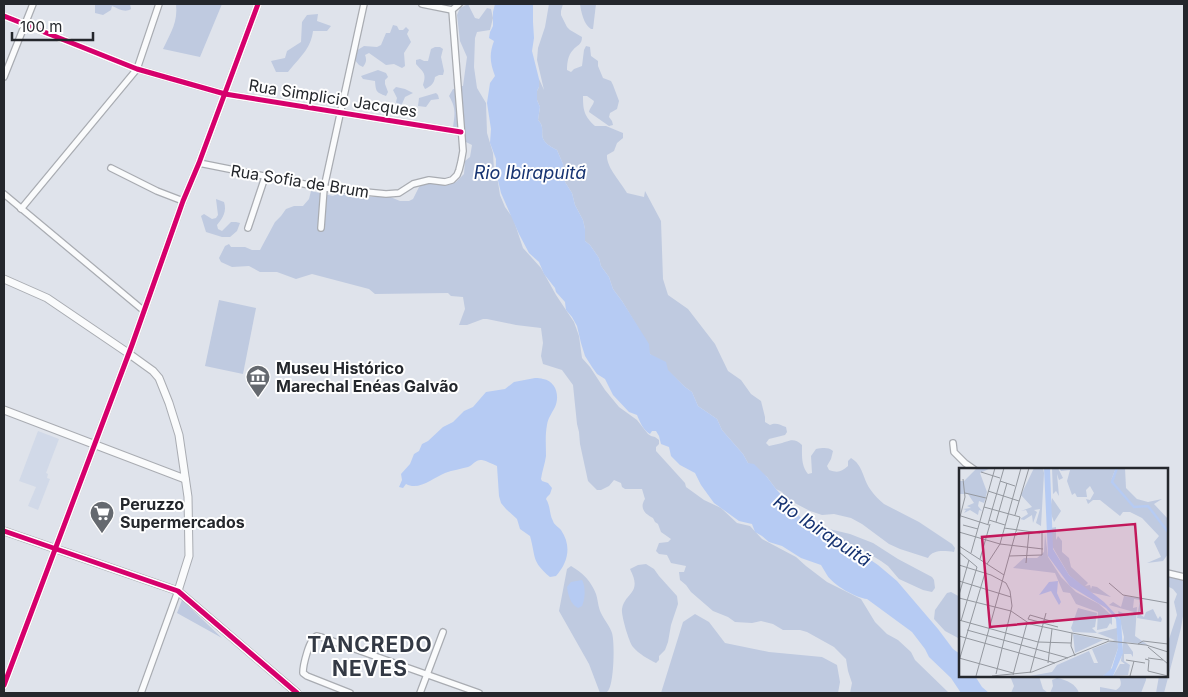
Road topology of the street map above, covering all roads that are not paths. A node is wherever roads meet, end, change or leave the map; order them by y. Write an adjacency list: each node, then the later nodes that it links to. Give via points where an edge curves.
1 (33, 4): 9 (street)
2 (159, 4): 10 (street)
3 (258, 4): 12 (street)
4 (364, 4): 13 (street)
5 (422, 4): 7 (street)
6 (459, 4): 7 (street)
7 (452, 10): 14 (street)
8 (4, 16): 9 (street, Rua Simplicio Jacques)
9 (25, 25): 10 (street, Rua Simplicio Jacques); 11 (street)
10 (137, 69): 12 (street, Rua Simplicio Jacques); 21 (street)
11 (4, 77)
12 (225, 94): 13 (street, Rua Simplicio Jacques); 15 (street)
13 (341, 113): 14 (street, Rua Simplicio Jacques); 18 (street)
14 (461, 132): 18 (street, Rua Sofia de Brum, via 462,162 452,180 429,180 399,193 386,194)
15 (199, 163): 17 (street, Rua Sofia de Brum); 20 (street)
16 (111, 168): 20 (street)
17 (265, 177): 18 (street, Rua Sofia de Brum); 22 (street)
18 (324, 188): 23 (street)
19 (4, 194): 21 (street)
20 (183, 201): 25 (street)
21 (21, 209): 25 (street)
22 (248, 228)
23 (322, 228)
24 (4, 279): 26 (street, via 47,298)
25 (144, 311): 26 (street)
26 (128, 354): 29 (street); 31 (street, via 159,378 179,435)
27 (4, 410): 29 (street)
28 (953, 443): 30 (street, via 954,452)
29 (94, 445): 31 (street); 33 (street)
30 (972, 468)
31 (185, 480): 36 (street, via 189,556)
32 (4, 531): 33 (street)
33 (55, 548): 36 (street); 39 (street)
34 (1168, 572): 35 (street)
35 (1184, 577)
36 (178, 591): 40 (street); 41 (street)
37 (442, 632): 38 (street)
38 (427, 675): 42 (street, via 317,636 310,644 303,673); 43 (street); 44 (street)
39 (4, 685)
40 (141, 693)
41 (295, 693)
42 (350, 693)
43 (420, 693)
44 (479, 693)

